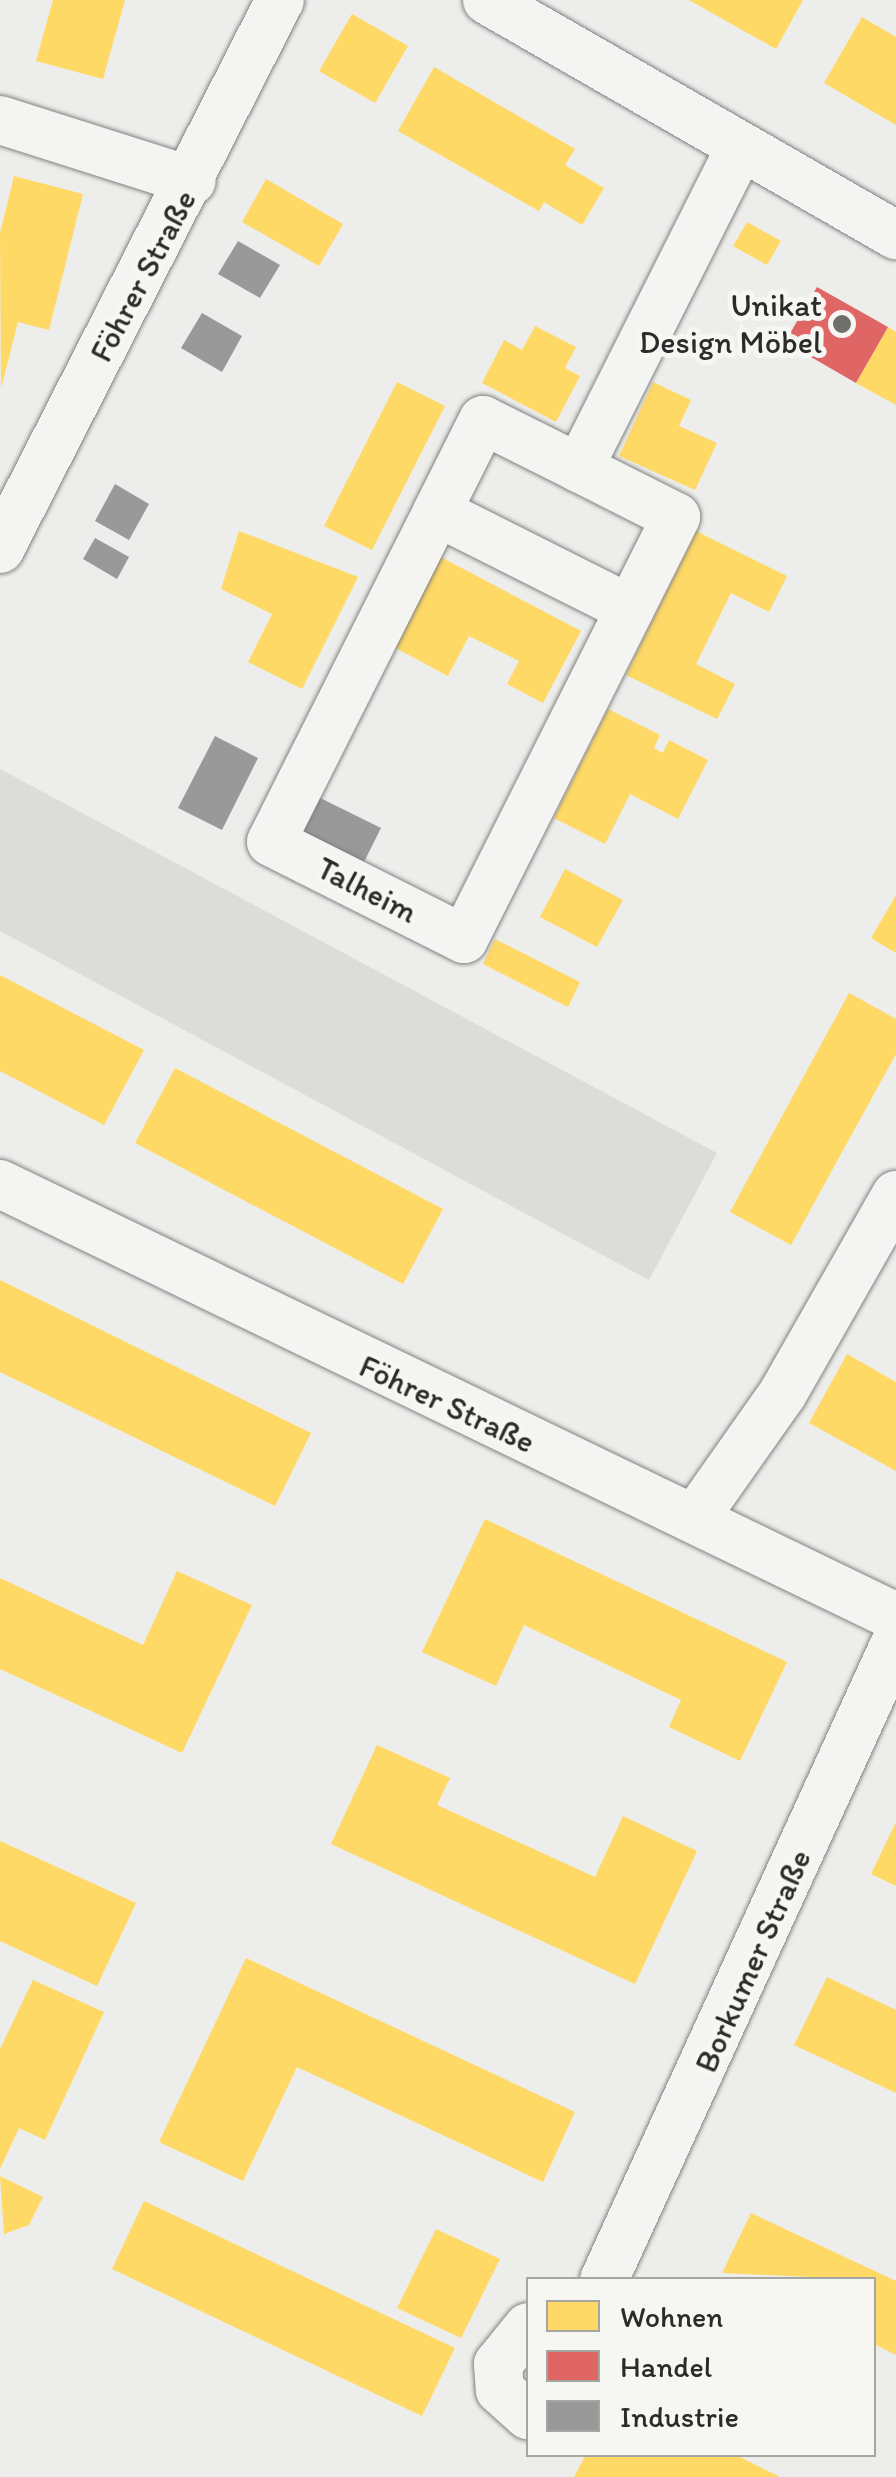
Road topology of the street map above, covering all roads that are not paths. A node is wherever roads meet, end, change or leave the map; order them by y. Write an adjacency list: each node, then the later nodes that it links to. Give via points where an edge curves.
1 (280, 0): 5 (street, Föhrer Straße)
2 (487, 0): 4 (street)
3 (0, 120): 5 (street)
4 (740, 146): 6 (street); 7 (street)
5 (192, 180): 9 (street, Föhrer Straße)
6 (896, 235)
7 (578, 468): 8 (street, Talheim, via 483,420); 10 (street, Talheim, via 676,517)
8 (437, 512): 10 (street); 10 (street, Talheim, via 271,842 394,904 464,939)
9 (0, 549)
10 (630, 609)
11 (0, 1184): 13 (street, Föhrer Straße, via 486,1425)
12 (896, 1194): 13 (street, via 783,1392)
13 (697, 1516): 14 (street, Föhrer Straße)
14 (896, 1617)
15 (896, 1640): 16 (street, Borkumer Straße)
16 (605, 2277)
17 (526, 2329): 18 (street, via 498,2364 500,2390)
18 (526, 2414)

